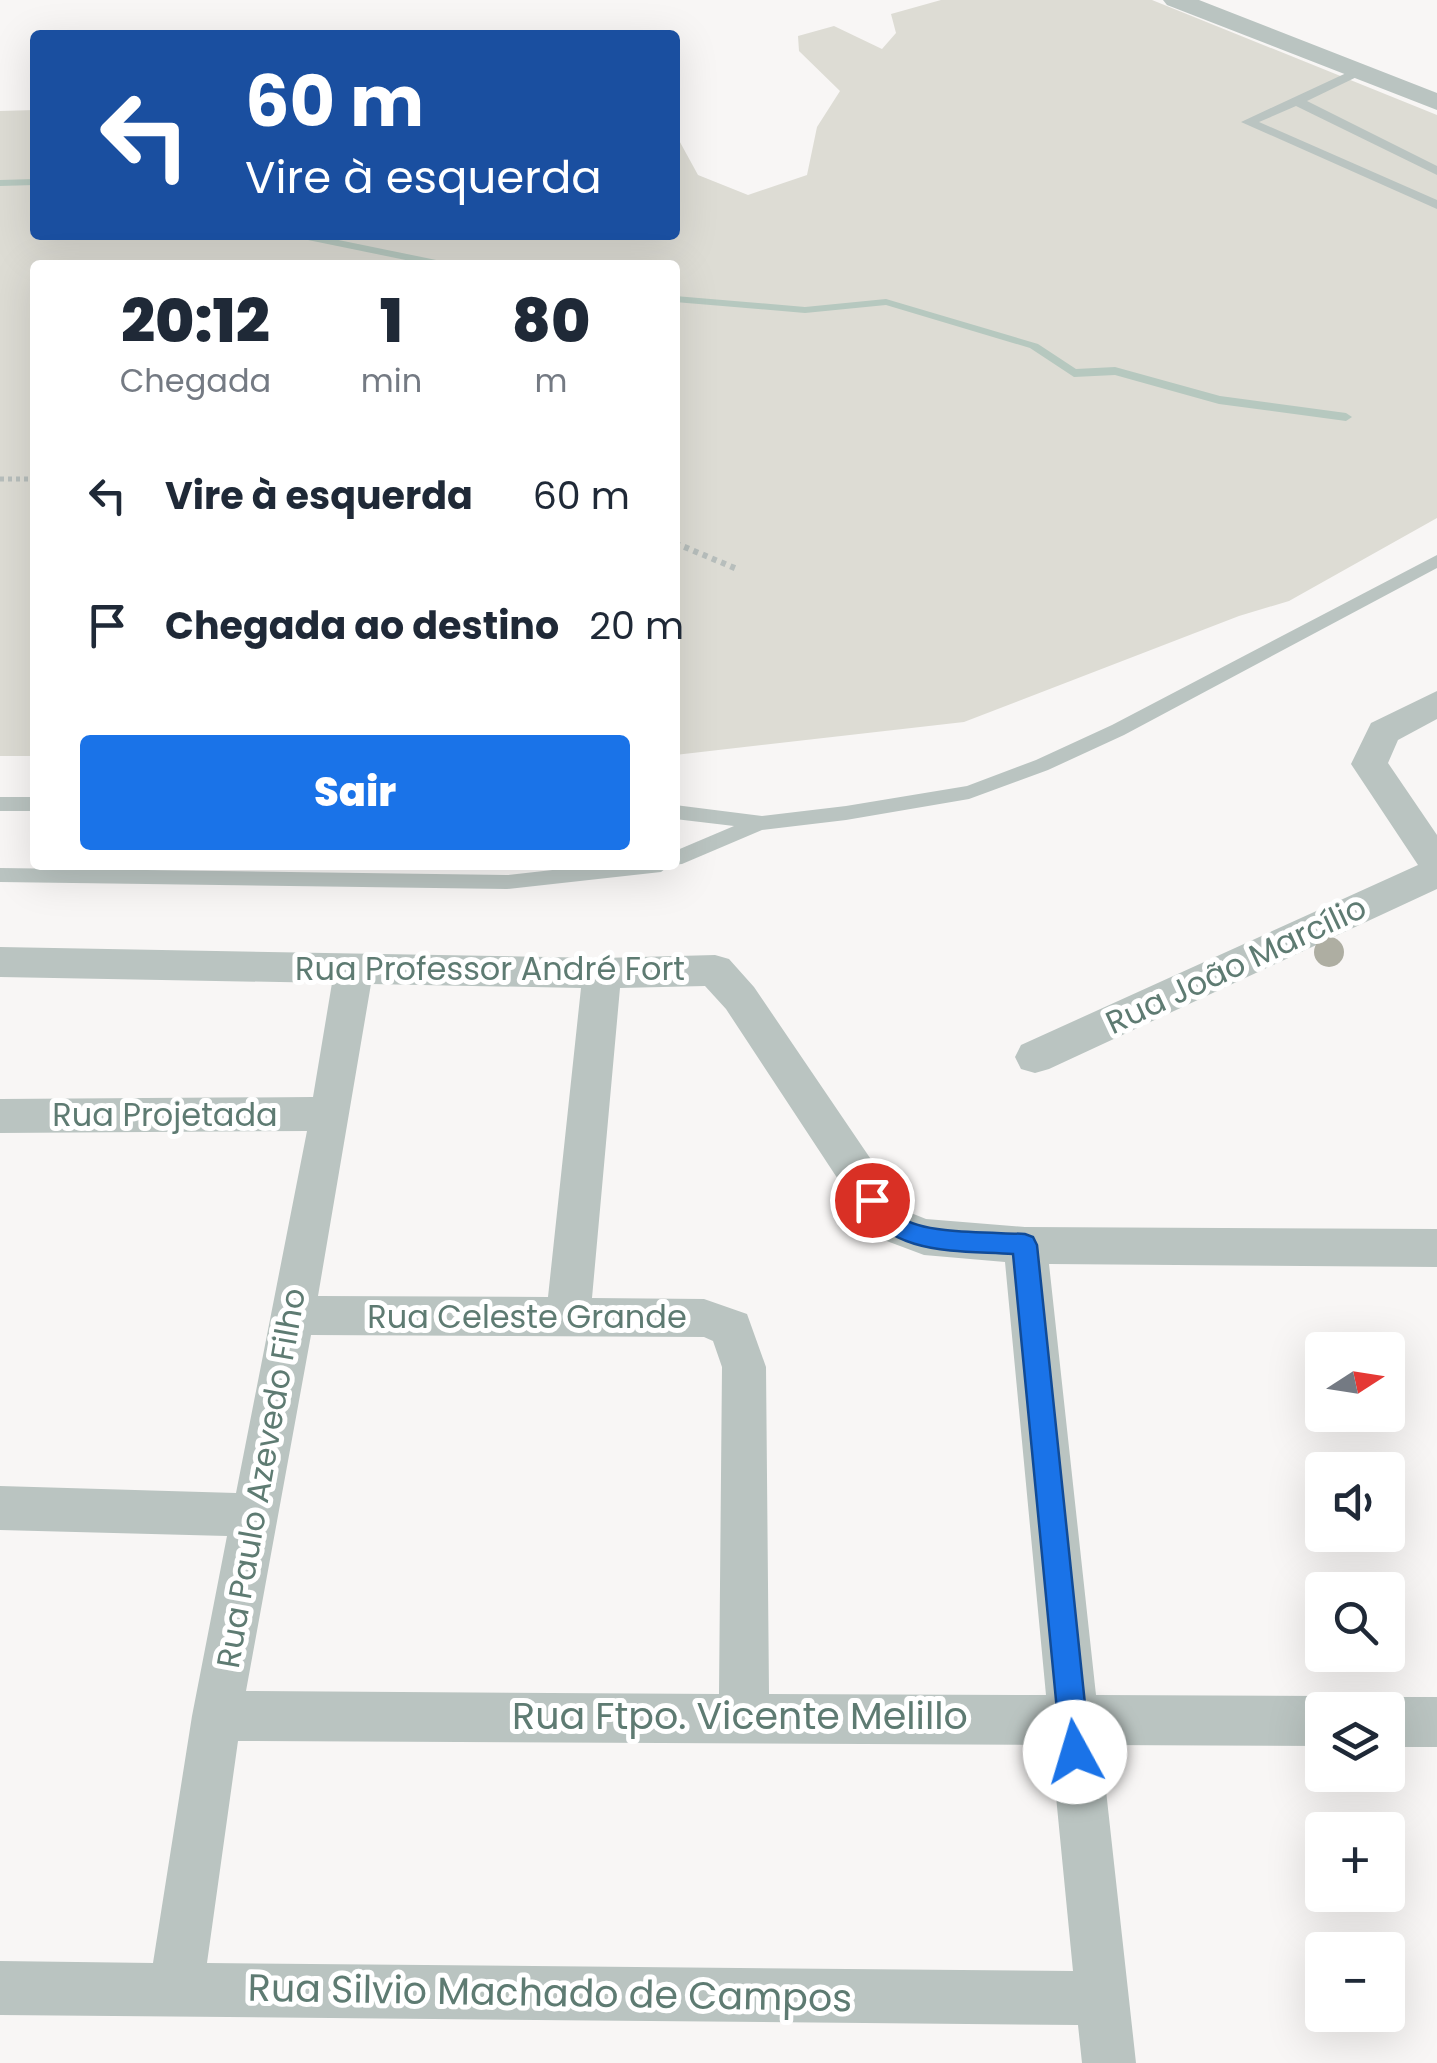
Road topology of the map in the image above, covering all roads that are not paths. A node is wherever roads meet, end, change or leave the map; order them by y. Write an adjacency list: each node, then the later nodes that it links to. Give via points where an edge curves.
1 (1176, 0): 2 (street)
2 (1360, 72): 3 (lane); 4 (street)
3 (1297, 101): 5 (lane); 6 (lane, via 1248,122)
4 (1437, 102)
5 (1437, 170)
6 (1437, 205)
7 (1437, 561): 12 (lane, via 1042,765 969,792)
8 (1437, 703): 14 (street, via 1384,732 1369,764)
9 (0, 804): 10 (lane)
10 (30, 804)
11 (680, 813): 12 (lane)
12 (762, 822): 13 (lane)
13 (680, 857)
14 (1437, 864)
15 (616, 870): 17 (lane, via 507,882)
16 (1437, 873): 21 (street, Rua João Marcílio)
17 (0, 875)
18 (0, 962): 19 (street, Rua Professor André Fort)
19 (354, 968): 20 (street, Rua Professor André Fort); 22 (street, Rua Paulo Azevedo Filho)
20 (602, 972): 24 (street, Rua Professor André Fort, via 715,970 891,1224 924,1237); 27 (street)
21 (1035, 1057)
22 (331, 1114): 23 (street, Rua Projetada); 26 (street, Rua Paulo Azevedo Filho)
23 (0, 1116)
24 (1025, 1245): 25 (street); 32 (street)
25 (1437, 1248)
26 (290, 1315): 27 (street, Rua Celeste Grande); 29 (street, Rua Paulo Azevedo Filho)
27 (568, 1320): 31 (street, Rua Celeste Grande, via 704,1318 732,1328 744,1366)
28 (0, 1508): 29 (street)
29 (252, 1515): 30 (street, Rua Paulo Azevedo Filho)
30 (217, 1716): 31 (street, Rua Ftpo. Vicente Melillo); 37 (street, Rua Paulo Azevedo Filho)
31 (744, 1716): 32 (street, Rua Ftpo. Vicente Melillo)
32 (1072, 1717): 33 (street, Rua Ftpo. Vicente Melillo); 38 (street)
33 (1305, 1720)
34 (1405, 1722): 35 (street)
35 (1437, 1722)
36 (0, 1988): 37 (street, Rua Silvio Machado de Campos)
37 (176, 1989): 38 (street, Rua Silvio Machado de Campos)
38 (1100, 1998): 39 (street)
39 (1109, 2063)

